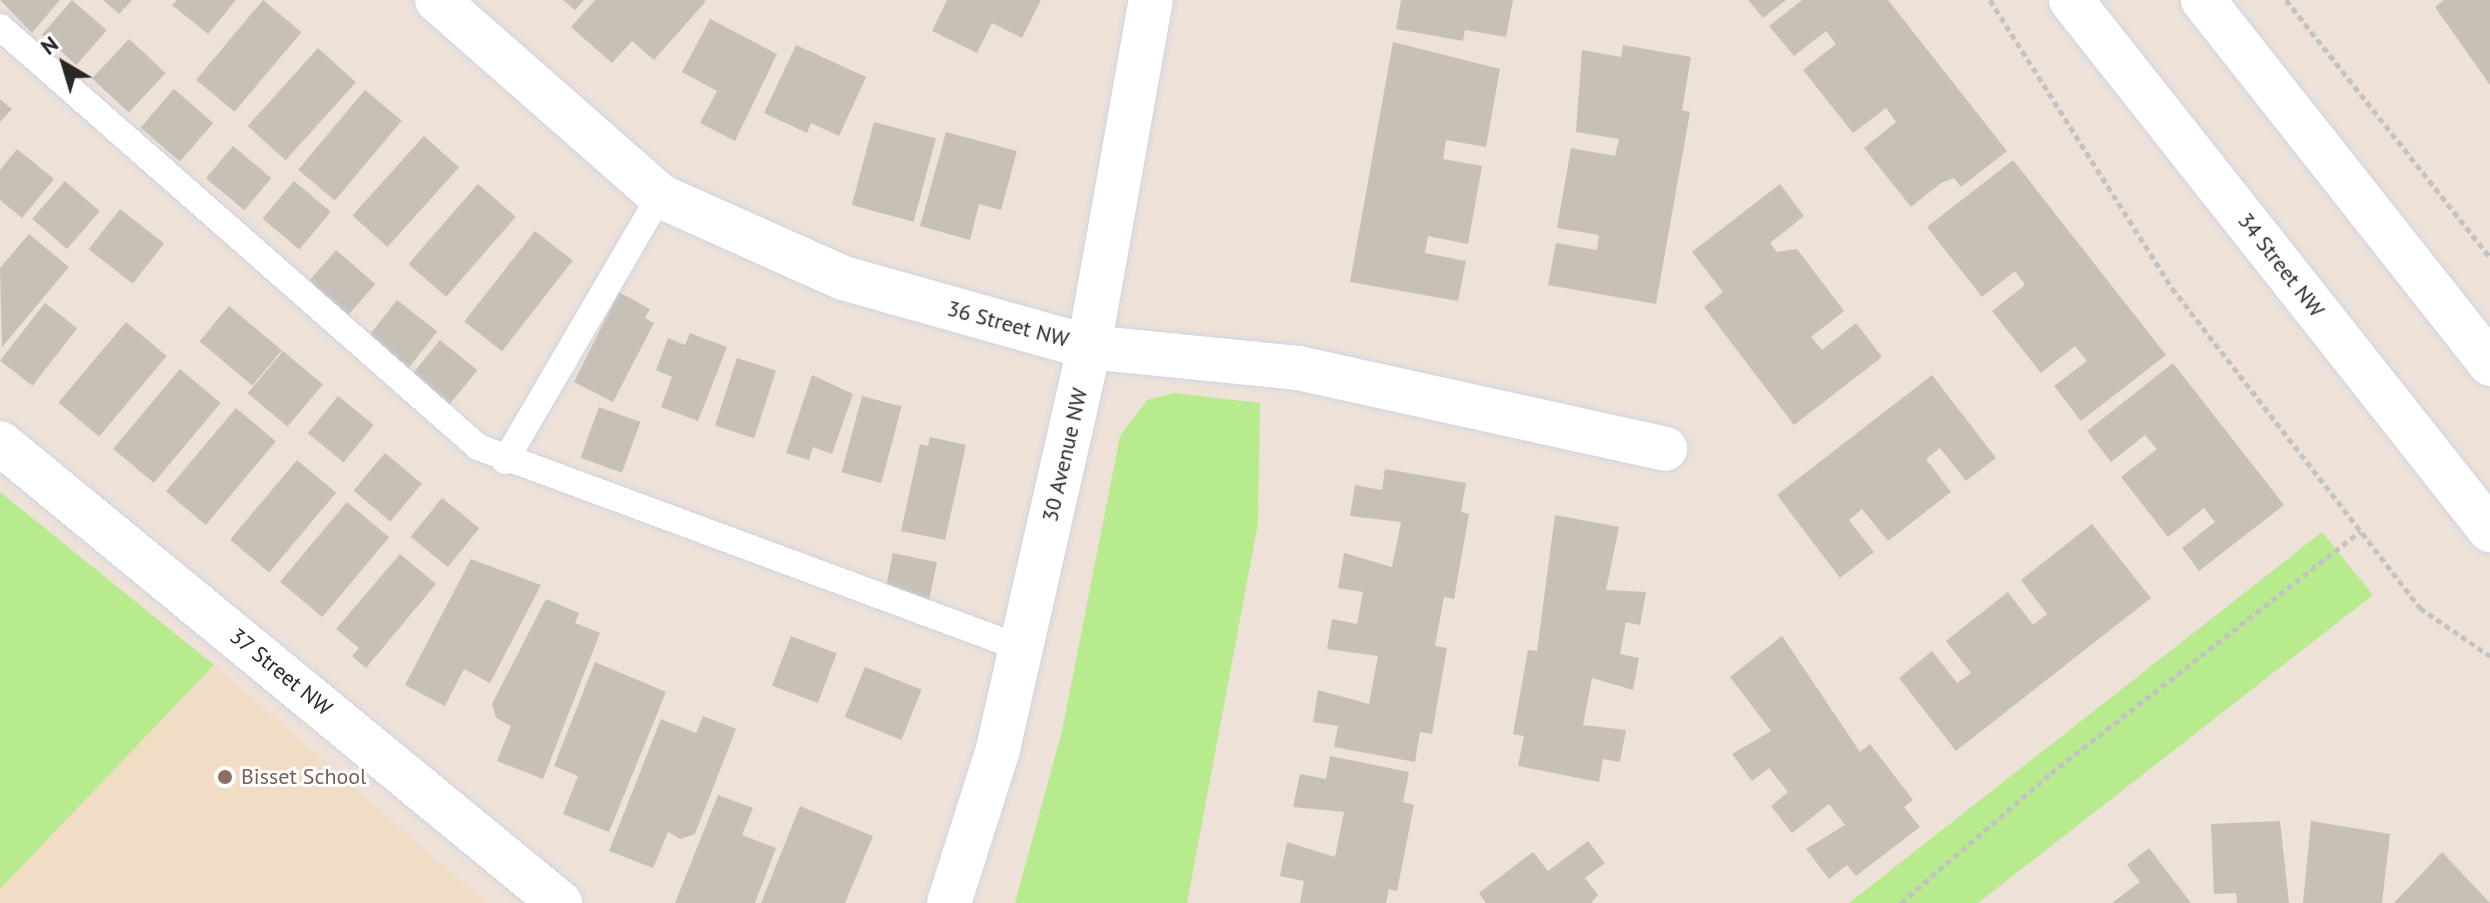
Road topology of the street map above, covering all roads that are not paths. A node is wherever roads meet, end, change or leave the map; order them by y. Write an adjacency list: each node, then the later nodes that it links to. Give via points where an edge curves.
1 (437, 0): 6 (street, 36 Street NW)
2 (1151, 0): 7 (street, 30 Avenue NW)
3 (2071, 0): 12 (street, 34 Street NW)
4 (2203, 0): 8 (street)
5 (0, 27): 11 (lane, via 478,447)
6 (660, 196): 7 (street, 36 Street NW, via 843,278); 11 (lane)
7 (1089, 347): 10 (street, 36 Street NW, via 1298,368); 13 (street, 30 Avenue NW)
8 (2490, 364)
9 (0, 443): 14 (street, 37 Street NW)
10 (1665, 449)
11 (505, 461): 13 (lane)
12 (2490, 530)
13 (1021, 648): 15 (street, 30 Avenue NW)
14 (560, 903)
15 (949, 903)

